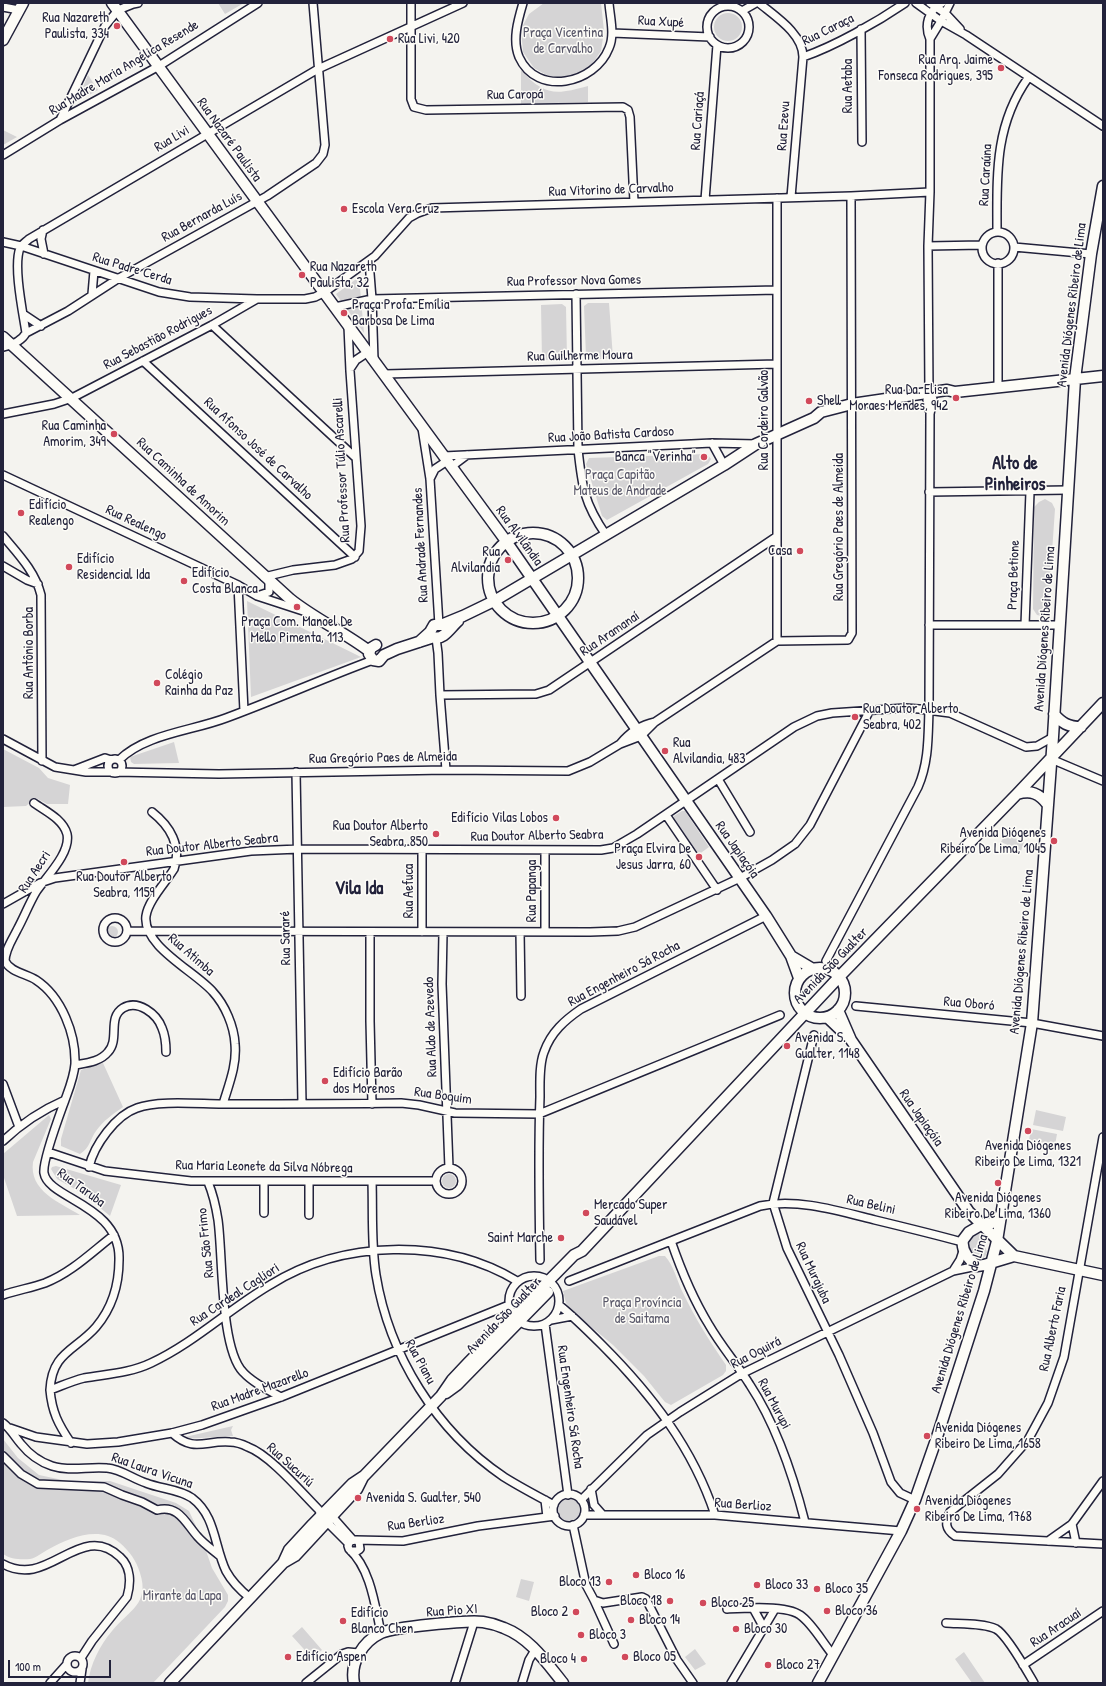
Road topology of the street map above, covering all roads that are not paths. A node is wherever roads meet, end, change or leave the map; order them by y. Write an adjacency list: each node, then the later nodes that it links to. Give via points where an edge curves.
1 (134, 3): 14 (street)
2 (258, 3): 30 (street, Rua Madre Maria Angélica Resende)
3 (313, 3): 31 (street, Rua Bernarda Luís)
4 (411, 3): 21 (street, Rua Caropá)
5 (463, 3): 21 (street, Rua Livi)
6 (523, 3): 23 (street, via 517,23 516,39 520,57 530,71 552,82 579,78 595,69 610,48)
7 (609, 3): 23 (street)
8 (756, 3): 17 (street)
9 (759, 3): 29 (street, Rua Caraça, via 800,42)
10 (905, 3): 22 (street, Rua Caraça)
11 (916, 3): 18 (street)
12 (950, 3): 19 (street)
13 (936, 4): 18 (street); 19 (street)
14 (115, 7): 30 (street, Rua Nazaré Paulista); 33 (street)
15 (5, 8): 16 (street)
16 (19, 10): 27 (street)
17 (742, 11): 25 (street, via 730,6 718,9 709,18 707,25); 28 (street, via 749,25 745,40 732,48)
18 (931, 13): 20 (street); 26 (street, via 926,26)
19 (945, 13): 20 (street); 24 (street)
20 (941, 22): 24 (street); 26 (street)
21 (411, 26): 31 (street, Rua Livi); 45 (street, Rua Caropá, via 411,99 414,107 426,110 623,107 628,110)
22 (861, 29): 29 (street, Rua Caraça); 36 (street, Rua Aetaba)
23 (612, 33): 25 (street, Rua Xupé)
24 (966, 35): 32 (street)
25 (710, 37): 28 (street)
26 (930, 39): 39 (street)
27 (3, 40)
28 (717, 45): 43 (street, Rua Cariaçá)
29 (803, 58): 41 (street, Rua Ezevu)
30 (159, 66): 33 (street, Rua Madre Maria Angélica Resende); 35 (street, Rua Nazaré Paulista)
31 (318, 69): 35 (street, Rua Livi); 44 (street, Rua Bernarda Luís, via 325,145 323,154 316,163)
32 (1028, 78): 34 (street); 47 (street, Rua Caraúna, via 1014,100 1000,142)
33 (60, 120): 37 (street, Rua Madre Maria Angélica Resende)
34 (1103, 126)
35 (207, 133): 44 (street, Rua Nazaré Paulista); 46 (street, Rua Livi)
36 (862, 142)
37 (3, 155)
38 (1103, 186): 54 (street, Avenida Diógenes Ribeiro de Lima)
39 (930, 192): 40 (street, Rua Vitorino de Carvalho); 51 (street)
40 (851, 196): 41 (street, Rua Vitorino de Carvalho); 86 (street, Rua Gregório Paes de Almeida)
41 (792, 197): 42 (street, Rua Vitorino de Carvalho)
42 (776, 198): 43 (street, Rua Vitorino de Carvalho); 59 (street, Rua Cordeiro Galvão)
43 (705, 200): 45 (street, Rua Vitorino de Carvalho)
44 (257, 202): 58 (street, Rua Bernarda Luís); 60 (street, Rua Nazaré Paulista)
45 (634, 202): 55 (street, Rua Vitorino de Carvalho, via 432,208 409,218)
46 (43, 230): 50 (street, Rua Livi); 53 (street, via 41,240)
47 (997, 232): 49 (street, via 989,234); 52 (street, via 1007,234)
48 (3, 242): 50 (street, Rua Padre Cerda)
49 (982, 245): 51 (street); 56 (street, via 986,258)
50 (21, 246): 53 (street, Rua Padre Cerda); 66 (street, via 18,260)
51 (928, 246): 84 (street)
52 (1014, 247): 54 (street); 56 (street, via 1010,259)
53 (44, 254): 57 (street, Rua Padre Cerda)
54 (1091, 254): 82 (street, Avenida Diógenes Ribeiro de Lima)
55 (369, 261): 60 (street, Rua Vitorino de Carvalho); 64 (street)
56 (998, 264): 83 (street)
57 (94, 270): 58 (street, Rua Padre Cerda); 61 (street)
58 (119, 278): 61 (street, Rua Bernarda Luís); 63 (street, Rua Padre Cerda, via 151,290 174,295)
59 (776, 290): 62 (street, Rua Professor Nova Gomes); 77 (street, Rua Cordeiro Galvão)
60 (325, 292): 63 (street, via 310,299); 65 (street, Rua Alvilândia)
61 (92, 294): 68 (street, Rua Bernarda Luís)
62 (576, 294): 64 (street, Rua Professor Nova Gomes); 78 (street)
63 (257, 299): 67 (street, Rua Sebastião Rodrigues)
64 (372, 299): 65 (street, Rua Professor Nova Gomes); 75 (street)
65 (335, 307): 69 (street, Rua Alvilândia)
66 (23, 314): 68 (street); 70 (street)
67 (212, 325): 76 (street, Rua Sebastião Rodrigues); 94 (street)
68 (41, 326): 70 (street, Rua Bernarda Luís)
69 (348, 326): 73 (street, Rua Alvilândia); 79 (street, Rua Professor Túlio Ascarelli)
70 (25, 335): 72 (street, Rua Bernarda Luís); 74 (street)
71 (3, 336): 72 (street, Rua Caminha de Amorim)
72 (8, 346): 74 (street, Rua Caminha de Amorim)
73 (368, 352): 75 (street, Rua Alvilândia); 79 (street, via 356,360)
74 (23, 354): 85 (street, Rua Caminha de Amorim)
75 (374, 360): 80 (street, Rua Alvilândia)
76 (143, 361): 85 (street, Rua Sebastião Rodrigues); 107 (street, Rua Afonso José de Carvalho)
77 (777, 364): 78 (street, Rua Guilherme Moura); 89 (street, Rua Cordeiro Galvão)
78 (577, 369): 80 (street, Rua Guilherme Moura); 92 (street)
79 (350, 371): 94 (street, Rua Professor Túlio Ascarelli)
80 (385, 374): 88 (street, Rua Alvilândia)
81 (1103, 376): 82 (street, Rua Caminha de Amorim)
82 (1075, 380): 83 (street, Rua Caminha de Amorim); 99 (street, Avenida Diógenes Ribeiro de Lima)
83 (998, 387): 84 (street, Rua Caminha de Amorim, via 955,392 947,390)
84 (929, 397): 86 (street, Rua Caminha de Amorim); 100 (street)
85 (72, 398): 87 (street, Rua Sebastião Rodrigues); 111 (street, Rua Caminha de Amorim)
86 (852, 408): 89 (street, Rua Caminha de Amorim, via 823,419 814,418); 122 (street, Rua Gregório Paes de Almeida, via 852,633 848,640 843,641)
87 (3, 414)
88 (421, 424): 95 (street, Rua Alvilândia); 98 (street, Rua Andrade Fernandes)
89 (777, 433): 91 (street, Rua Caminha de Amorim); 104 (street, Rua Cordeiro Galvão)
90 (712, 443): 91 (street, Rua João Batista Cardoso); 92 (street, Rua João Batista Cardoso); 96 (street)
91 (756, 444): 96 (street, Rua Caminha de Amorim)
92 (578, 449): 93 (street, Rua João Batista Cardoso); 102 (street, via 585,496 594,517)
93 (467, 454): 95 (street); 95 (street, Rua João Batista Cardoso)
94 (356, 458): 107 (street, Rua Professor Túlio Ascarelli, via 361,540)
95 (448, 461): 98 (street, Rua Andrade Fernandes, via 436,469); 105 (street, Rua Alvilândia)
96 (724, 465): 102 (street, Rua Caminha de Amorim)
97 (3, 475): 113 (street, Rua Realengo)
98 (430, 479): 121 (street, Rua Andrade Fernandes)
99 (1068, 490): 101 (street); 120 (street, Avenida Diógenes Ribeiro de Lima)
100 (929, 492): 101 (street); 118 (street)
101 (1030, 492): 119 (street, Praça Betione)
102 (606, 535): 106 (street, Rua Caminha de Amorim)
103 (3, 536): 112 (street, Rua Antônio Borba, via 31,569)
104 (776, 538): 122 (street, Rua Cordeiro Galvão); 124 (street, Rua Aramanaí)
105 (506, 541): 106 (street, via 521,534 538,532 554,538); 110 (street, Rua Alvilândia); 115 (street, via 498,548 488,568 488,585)
106 (572, 555): 110 (street, Rua Caminha de Amorim); 117 (street, via 578,581 575,594)
107 (355, 557): 109 (street, Rua Professor Túlio Ascarelli, via 335,565)
108 (3, 566): 112 (street)
109 (277, 573): 111 (street, Rua Professor Túlio Ascarelli); 111 (street)
110 (532, 578): 115 (street, Rua Caminha de Amorim); 117 (street, Rua Alvilândia)
111 (270, 582): 114 (street, via 269,592); 116 (street, Rua Caminha de Amorim)
112 (38, 584): 136 (street, Rua Antônio Borba, via 42,603)
113 (238, 585): 114 (street, Rua Realengo); 129 (street)
114 (257, 596): 116 (street, Rua Realengo)
115 (494, 601): 117 (street, via 506,615 523,622 541,623); 121 (street, Rua Caminha de Amorim)
116 (307, 613): 123 (street, Rua Caminha de Amorim)
117 (558, 616): 124 (street, Rua Alvilândia)
118 (929, 625): 119 (street); 128 (street)
119 (1025, 625): 120 (street, Praça Betione)
120 (1060, 625): 130 (street, Avenida Diógenes Ribeiro de Lima)
121 (438, 632): 123 (street, Rua Caminha de Amorim, via 419,642); 125 (street, Rua Andrade Fernandes)
122 (777, 641): 132 (street, Rua Gregório Paes de Almeida)
123 (376, 652): 129 (street, via 354,667)
124 (590, 662): 125 (street, Rua Aramanaí, via 543,693); 132 (street, Rua Alvilândia)
125 (440, 695): 139 (street, Rua Andrade Fernandes)
126 (1103, 703): 131 (street, Avenida São Gualter)
127 (870, 710): 128 (street, Rua Doutor Alberto Seabra); 143 (street, Rua Doutor Alberto Seabra, via 832,713 808,719); 156 (street, via 803,835 786,851)
128 (928, 710): 133 (street, Rua Doutor Alberto Seabra, via 950,713 1026,747 1037,746); 170 (street, via 924,774)
129 (244, 711): 137 (street, via 151,741 129,750)
130 (1054, 714): 131 (street, via 1067,726); 133 (street, Avenida Diógenes Ribeiro de Lima)
131 (1081, 727): 135 (street, Avenida São Gualter)
132 (639, 732): 139 (street, Rua Gregório Paes de Almeida, via 590,762 568,770); 146 (street, Rua Alvilândia)
133 (1053, 736): 135 (street, Avenida Diógenes Ribeiro de Lima)
134 (3, 739): 136 (street, Rua Gregório Paes de Almeida)
135 (1051, 759): 144 (street); 145 (street, Avenida São Gualter); 148 (street, Avenida Diógenes Ribeiro de Lima)
136 (42, 761): 138 (street, Rua Gregório Paes de Almeida, via 63,769)
137 (117, 762): 138 (street, Rua Gregório Paes de Almeida, via 105,758); 140 (street, via 119,771); 140 (street, via 108,767); 141 (street, Rua Gregório Paes de Almeida)
138 (74, 770): 140 (street, Rua Gregório Paes de Almeida)
139 (446, 770): 142 (street, Rua Gregório Paes de Almeida)
140 (115, 772): 141 (street, Rua Gregório Paes de Almeida)
141 (141, 772): 142 (street, Rua Gregório Paes de Almeida)
142 (296, 772): 152 (street, Rua Sararé)
143 (718, 778): 146 (street, Rua Doutor Alberto Seabra); 151 (street)
144 (1103, 780)
145 (1017, 794): 148 (street, via 1031,792 1043,798); 173 (street, Avenida São Gualter)
146 (686, 800): 150 (street, Rua Doutor Alberto Seabra); 156 (street, Rua Japiaçóia)
147 (34, 803): 157 (street, Rua Aecri, via 58,820 67,834 64,851)
148 (1048, 805): 180 (street, Avenida Diógenes Ribeiro de Lima)
149 (152, 812): 155 (street, Rua Atimba, via 172,834 176,844)
150 (666, 815): 154 (street, Rua Doutor Alberto Seabra, via 613,848); 158 (street)
151 (750, 832)
152 (298, 849): 153 (street, Rua Doutor Alberto Seabra); 155 (street, Rua Doutor Alberto Seabra, via 251,851); 162 (street, Rua Sararé)
153 (422, 850): 154 (street, Rua Doutor Alberto Seabra); 165 (street, Rua Aefuca)
154 (545, 850): 168 (street, Rua Papanga)
155 (176, 862): 157 (street, Rua Doutor Alberto Seabra, via 91,872); 163 (street, Rua Atimba, via 148,909 146,922)
156 (740, 878): 158 (street); 160 (street, Rua Japiaçóia)
157 (44, 881): 159 (street, Rua Doutor Alberto Seabra); 185 (street, Rua Aecri, via 7,950 6,961 10,967 43,985 54,997 66,1021)
158 (717, 890): 168 (street, via 635,927 611,931)
159 (3, 904)
160 (766, 916): 169 (street, Rua Japiaçóia); 192 (street, Rua Engenheiro Sá Rocha, via 605,996 563,1022 550,1038 543,1053)
161 (127, 930): 163 (street)
162 (299, 930): 163 (street); 164 (street); 188 (street, Rua Sararé)
163 (149, 931): 189 (street, Rua Atimba, via 164,951 206,984 226,1012 234,1034 235,1056)
164 (370, 932): 165 (street); 190 (street)
165 (422, 932): 166 (street)
166 (442, 932): 167 (street); 191 (street, Rua Aldo de Azevedo)
167 (520, 932): 168 (street); 174 (street)
168 (545, 932)
169 (791, 956): 171 (street, Rua Japiaçóia); 172 (street, Rua Japiaçóia)
170 (826, 961)
171 (813, 969): 172 (street); 173 (street, Rua Japiaçóia, via 827,969)
172 (799, 978): 178 (street, via 795,997)
173 (839, 978): 176 (street, via 845,992); 178 (street, Avenida São Gualter)
174 (521, 996)
175 (856, 1006): 180 (street, Rua Oboró)
176 (838, 1010): 179 (street); 183 (street, Rua Japiaçóia)
177 (780, 1014): 192 (street, Rua Boquim)
178 (805, 1014): 179 (street, via 814,1018); 225 (street, Avenida São Gualter, via 582,1251 574,1255)
179 (827, 1017): 183 (street, Rua Japiaçóia)
180 (1032, 1023): 182 (street, Rua Oboró); 208 (street, Avenida Diógenes Ribeiro de Lima)
181 (814, 1035): 204 (street)
182 (1103, 1036)
183 (850, 1040): 205 (street, Rua Japiaçóia)
184 (166, 1052): 185 (street, via 164,1031 158,1021 146,1009 128,1005 120,1010 115,1018 114,1042 109,1052 99,1059)
185 (75, 1065): 187 (street, Rua Aecri)
186 (3, 1084): 193 (street)
187 (65, 1100): 193 (street); 196 (street, Rua Taruba)
188 (302, 1103): 189 (street, Rua Boquim); 190 (street, Rua Boquim)
189 (223, 1104): 197 (street, Rua Boquim, via 174,1103 137,1108 111,1128 91,1158)
190 (372, 1104): 191 (street, Rua Boquim, via 419,1105)
191 (447, 1112): 192 (street, Rua Boquim); 198 (street, Rua Aldo de Azevedo)
192 (539, 1114): 217 (street, Rua Engenheiro Sá Rocha)
193 (19, 1127): 195 (street)
194 (1103, 1137): 220 (street, Rua Alberto Faria)
195 (3, 1141)
196 (48, 1152): 197 (street, Rua Maria Leonete da Silva Nóbrega); 211 (street, Rua Taruba, via 44,1170 48,1181 99,1217)
197 (89, 1167): 203 (street, Rua Maria Leonete da Silva Nóbrega, via 122,1174)
198 (449, 1168): 202 (street, via 438,1173); 202 (street, via 460,1175 462,1180 459,1188 452,1194 447,1194 439,1190)
199 (309, 1180): 200 (street, Rua Maria Leonete da Silva Nóbrega); 201 (street, Rua Maria Leonete da Silva Nóbrega); 207 (street)
200 (264, 1181): 203 (street, Rua Maria Leonete da Silva Nóbrega); 206 (street)
201 (372, 1181): 202 (street, Rua Maria Leonete da Silva Nóbrega); 215 (street, Rua Pianu)
202 (436, 1181)
203 (208, 1182): 229 (street, Rua São Frimo, via 218,1220)
204 (773, 1203): 212 (street); 214 (street, Rua Belini, via 844,1213); 233 (street, Rua Murajuba, via 787,1248)
205 (969, 1212): 209 (street, Rua Japiaçóia); 210 (street)
206 (264, 1213)
207 (309, 1214)
208 (1002, 1214): 209 (street, via 992,1223); 213 (street, Avenida Diógenes Ribeiro de Lima)
209 (981, 1225): 210 (street); 213 (street)
210 (969, 1232): 214 (street)
211 (114, 1235): 226 (street, via 54,1279); 236 (street, Rua Taruba, via 119,1258 112,1302 95,1328 61,1357 52,1372)
212 (671, 1241): 224 (street); 235 (street, Rua Murupi, via 709,1325)
213 (997, 1241): 216 (street); 218 (street, Avenida Diógenes Ribeiro de Lima)
214 (963, 1246): 219 (street, via 967,1258); 221 (street, via 960,1260)
215 (374, 1250): 223 (street, Rua Cardeal Cagliori, via 436,1252 479,1263); 229 (street, Rua Cardeal Cagliori, via 331,1260 282,1278); 234 (street, Rua Pianu, via 378,1288)
216 (1014, 1256): 218 (street); 220 (street)
217 (540, 1260)
218 (992, 1263): 219 (street); 250 (street, Avenida Diógenes Ribeiro de Lima)
219 (977, 1266): 221 (street, Rua Oquirá)
220 (1078, 1269): 222 (street); 262 (street, Rua Alberto Faria, via 1064,1357 1039,1422 1028,1440 998,1474 950,1512 946,1520 946,1525 955,1536)
221 (953, 1271): 233 (street, Rua Oquirá)
222 (1103, 1275)
223 (517, 1281): 225 (street, via 535,1275); 227 (street, via 510,1292)
224 (569, 1281)
225 (552, 1282): 228 (street, via 559,1296); 231 (street, Avenida São Gualter)
226 (3, 1295)
227 (509, 1305): 231 (street); 234 (street, Rua Madre Mazarello)
228 (559, 1305): 230 (street); 232 (street)
229 (226, 1316): 236 (street, Rua Cardeal Cagliori, via 151,1363 124,1372 74,1381); 237 (street, Rua São Frimo, via 231,1348 238,1365 252,1380)
230 (572, 1316): 232 (street); 239 (street, via 620,1363)
231 (517, 1318): 232 (street, via 532,1326); 238 (street, Avenida São Gualter, via 452,1380)
232 (548, 1322): 247 (street, Rua Engenheiro Sá Rocha)
233 (826, 1331): 235 (street, Rua Oquirá); 250 (street, Rua Murajuba, via 873,1433 891,1482 900,1493)
234 (398, 1350): 237 (street, Rua Madre Mazarello); 238 (street, Rua Pianu, via 414,1381)
235 (742, 1374): 239 (street, Rua Oquirá); 258 (street, Rua Murupi, via 765,1412 784,1454 797,1488)
236 (50, 1390): 243 (street, via 56,1420)
237 (281, 1397): 242 (street, Rua Madre Mazarello)
238 (432, 1406): 248 (street, Rua Pianu, via 449,1428 481,1459 514,1483); 253 (street, Avenida São Gualter, via 364,1476 357,1489)
239 (668, 1420): 246 (street, Rua Oquirá, via 647,1435); 255 (street, via 696,1467)
240 (3, 1423): 241 (street, Rua Laura Vicuna)
241 (10, 1428): 243 (street, Rua Madre Mazarello, via 36,1437); 266 (street, Rua Laura Vicuna, via 31,1454 54,1467 108,1468 147,1484 186,1494 206,1512)
242 (172, 1433): 243 (street, Rua Madre Mazarello, via 113,1443); 253 (street, Rua Sucuriú, via 191,1444 230,1442 250,1447 269,1460)
243 (71, 1443)
244 (3, 1456): 266 (street, via 21,1474 38,1484 104,1487 157,1510 164,1508 173,1511 185,1518 198,1538)
245 (1103, 1481): 259 (street)
246 (591, 1489): 249 (street, Rua Oquirá); 252 (street, via 594,1505)
247 (568, 1494): 249 (street); 251 (street)
248 (545, 1500): 251 (street, Rua Pianu); 257 (street)
249 (581, 1500): 254 (street)
250 (915, 1500): 261 (street, Avenida Diógenes Ribeiro de Lima)
251 (554, 1505): 256 (street)
252 (602, 1514): 254 (street, Rua Berlioz); 255 (street, Rua Berlioz)
253 (325, 1515): 264 (street, Rua Sucuriú); 269 (street, Avenida São Gualter, via 295,1556 284,1562)
254 (584, 1515): 260 (street, via 580,1521)
255 (715, 1515): 258 (street, Rua Berlioz)
256 (555, 1516): 257 (street, Rua Berlioz); 260 (street, via 562,1524)
257 (547, 1517): 264 (street, Rua Berlioz, via 478,1526 403,1541)
258 (805, 1522): 261 (street, Rua Berlioz)
259 (1072, 1524): 262 (street); 263 (street)
260 (572, 1525): 270 (street, via 586,1585)
261 (901, 1531): 282 (street, Avenida Diógenes Ribeiro de Lima)
262 (1048, 1541): 263 (street)
263 (1076, 1543): 265 (street)
264 (356, 1544): 268 (street); 268 (street, via 349,1550)
265 (1103, 1544)
266 (220, 1556): 269 (street, Rua Laura Vicuna, via 231,1580)
267 (3, 1564): 283 (street, via 23,1570 34,1568 75,1550 95,1545 113,1550 122,1558 129,1574 130,1588 127,1597)
268 (362, 1566): 278 (street)
269 (250, 1598): 291 (street, Avenida São Gualter)
270 (594, 1600): 279 (street); 297 (street, via 603,1603 642,1597 646,1599 677,1660)
271 (753, 1608): 272 (street); 273 (street); 277 (street)
272 (727, 1609)
273 (775, 1609): 277 (street); 282 (street, via 800,1614)
274 (1103, 1611): 284 (street, Rua Aracuaí)
275 (474, 1622): 278 (street, Rua Pio XI, via 414,1627); 280 (street, Rua Pio XI, via 504,1628 525,1640); 294 (street)
276 (946, 1623): 284 (street, via 997,1630)
277 (764, 1628): 298 (street)
278 (382, 1633): 281 (street, Rua Pio XI, via 368,1642)
279 (614, 1644)
280 (535, 1650): 295 (street); 296 (street, Rua Pio XI)
281 (359, 1653): 292 (street, via 342,1654); 293 (street, Rua Pio XI)
282 (833, 1655): 287 (street, Avenida Diógenes Ribeiro de Lima)
283 (81, 1658): 285 (street); 286 (street, via 73,1656 68,1659)
284 (1023, 1665): 299 (street)
285 (82, 1668): 286 (street, via 77,1672); 290 (street)
286 (70, 1669): 288 (street); 289 (street)
287 (820, 1682)
288 (50, 1683)
289 (76, 1683)
290 (80, 1683)
291 (170, 1683)
292 (306, 1683)
293 (354, 1683)
294 (455, 1683)
295 (522, 1683)
296 (563, 1683)
297 (693, 1683)
298 (731, 1683)
299 (1034, 1683)

